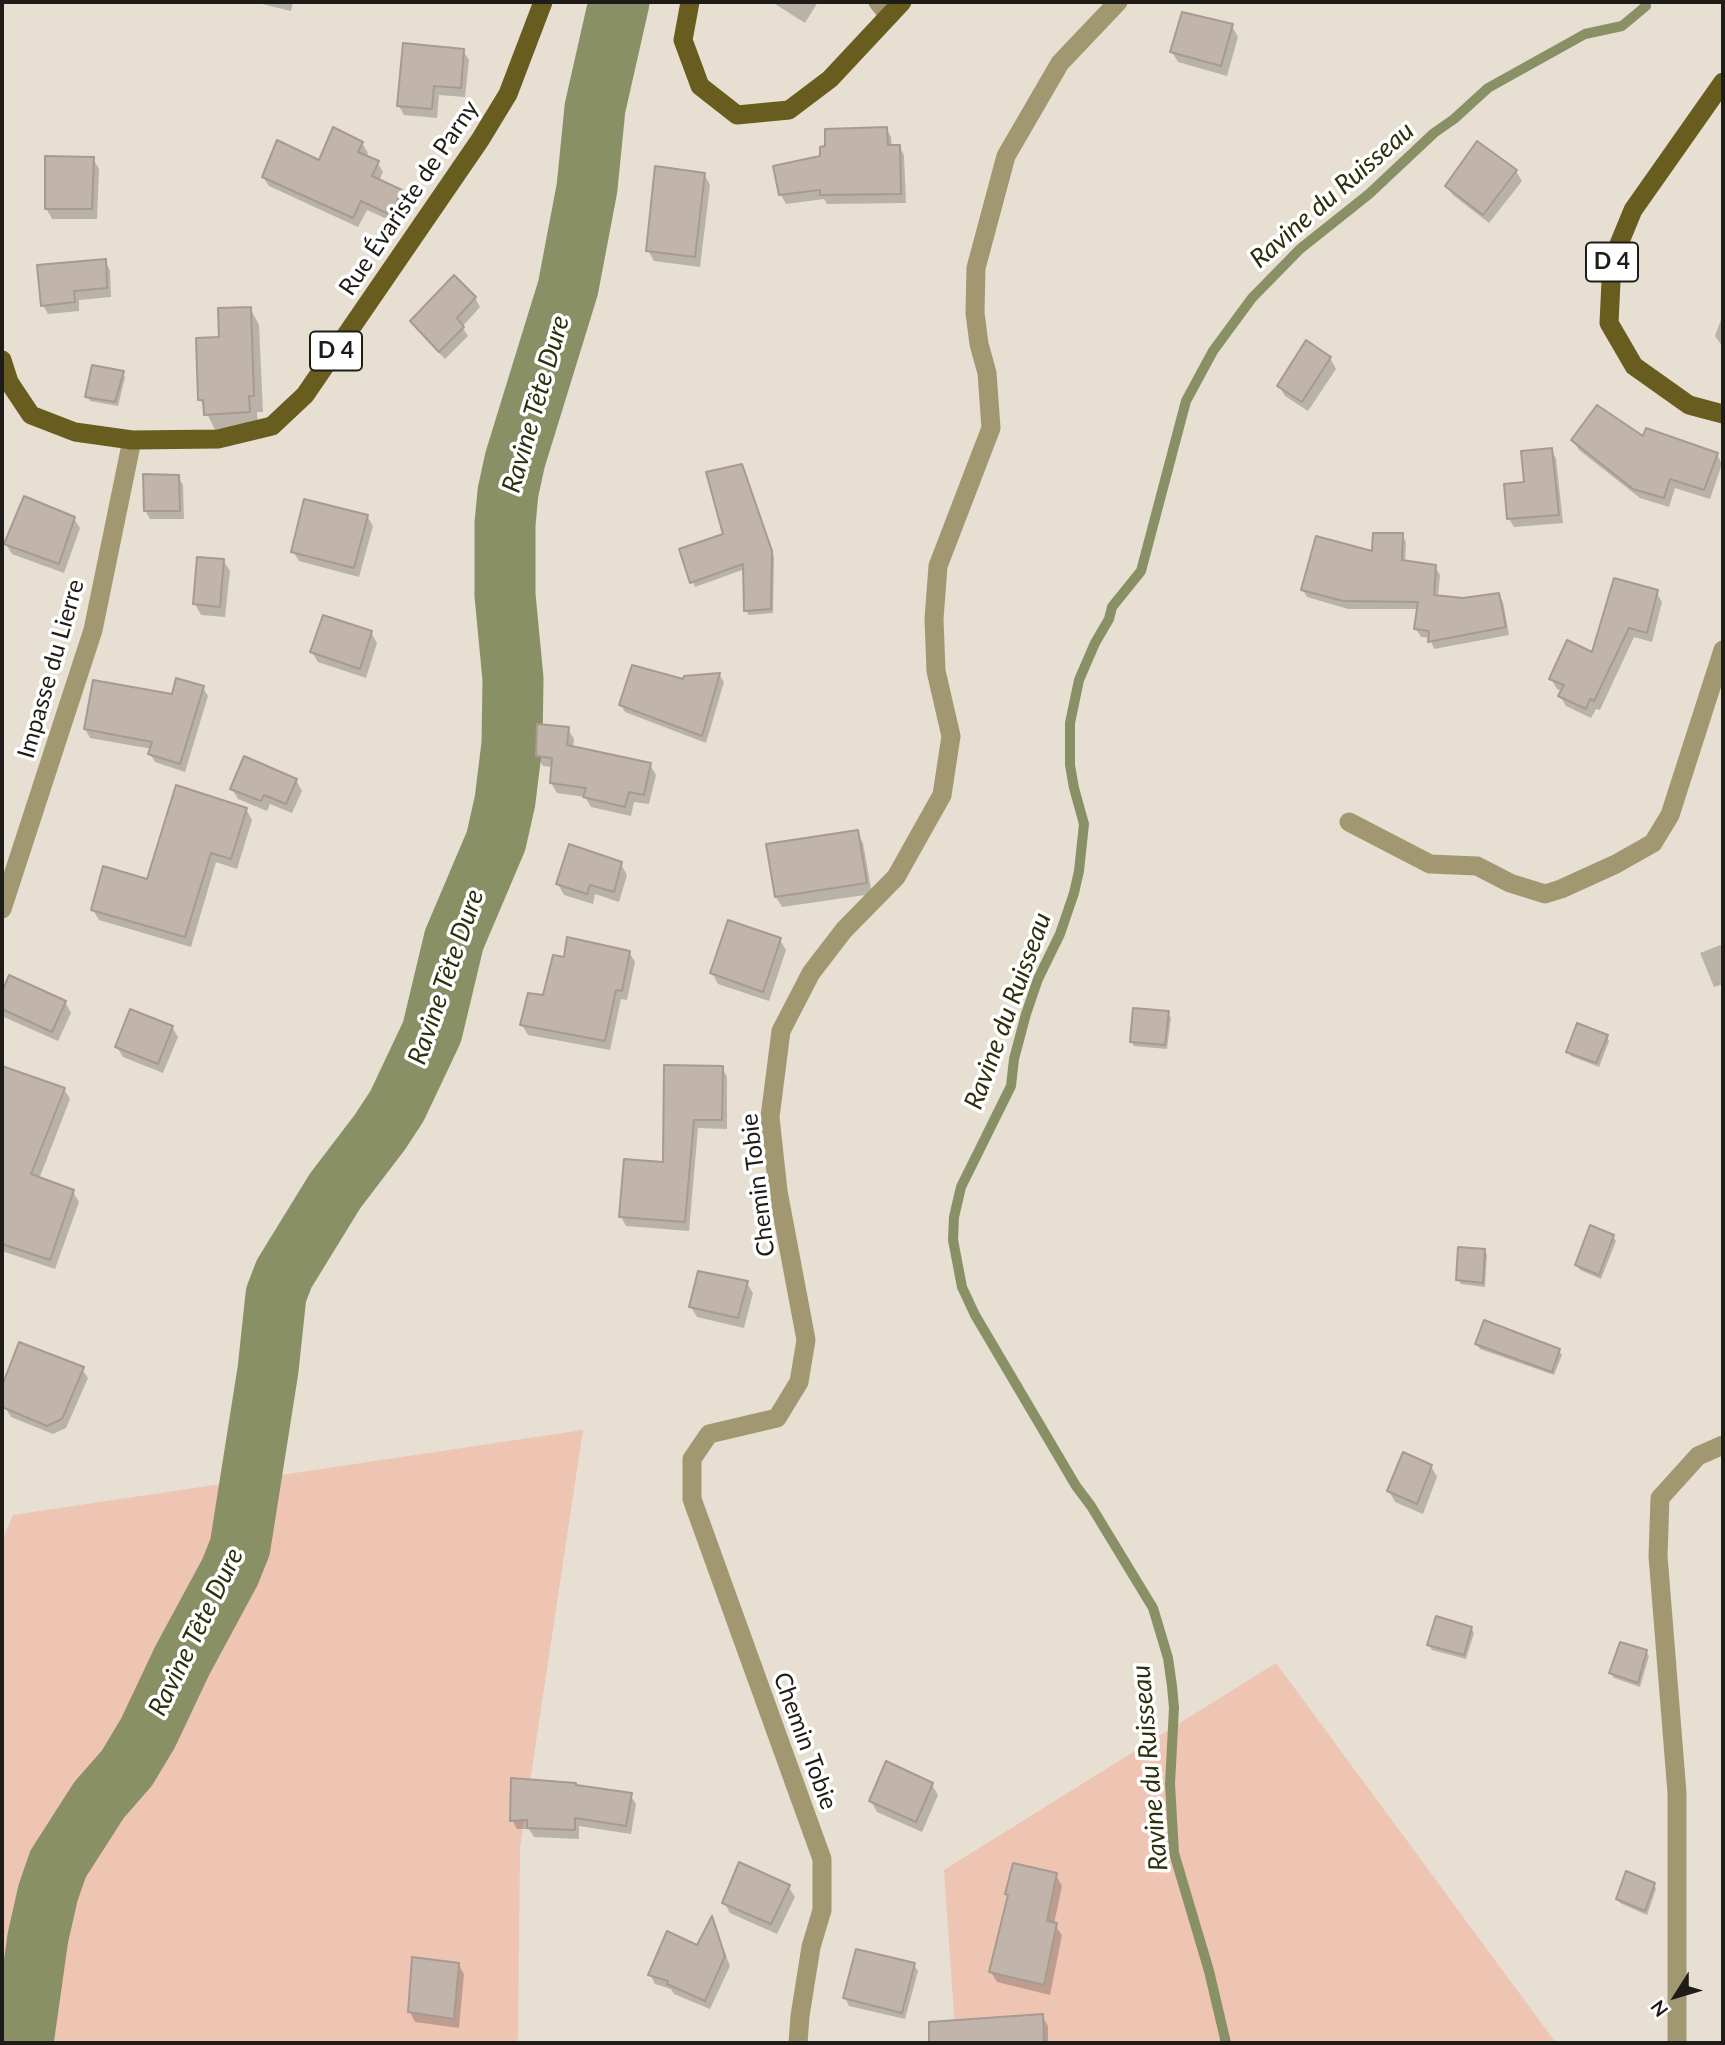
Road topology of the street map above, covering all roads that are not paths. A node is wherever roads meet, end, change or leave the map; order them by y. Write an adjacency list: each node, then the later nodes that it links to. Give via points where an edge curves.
1 (542, 2): 8 (main road, Rue Évariste de Parny / D 4, via 508,94 305,395 272,426 218,439)
2 (690, 2): 4 (main road, via 683,40 700,86 737,115 789,110 830,79)
3 (1118, 2): 13 (street, Chemin Tobie, via 1060,63 1006,156 976,268 975,313 987,373 991,428 938,566 936,671 951,736 942,795 896,877 811,972 781,1031 770,1117 778,1191 806,1340 799,1382 778,1418 709,1434 692,1459 692,1499 822,1859 822,1910 811,1947)
4 (890, 7)
5 (1723, 82): 7 (main road, D 4, via 1633,210 1612,261 1609,323 1634,366 1689,405)
6 (2, 360): 8 (main road, Rue Évariste de Parny / D 4, via 9,382 31,415 75,432)
7 (1723, 414)
8 (132, 440): 11 (street, Impasse du Lierre, via 93,630)
9 (1723, 650): 10 (street, via 1670,815 1653,843 1561,889 1545,894 1477,866 1430,864)
10 (1349, 822)
11 (2, 909)
12 (1723, 1445): 14 (street, via 1698,1457 1660,1498 1658,1556 1677,1793)
13 (798, 2043)
14 (1676, 2043)

